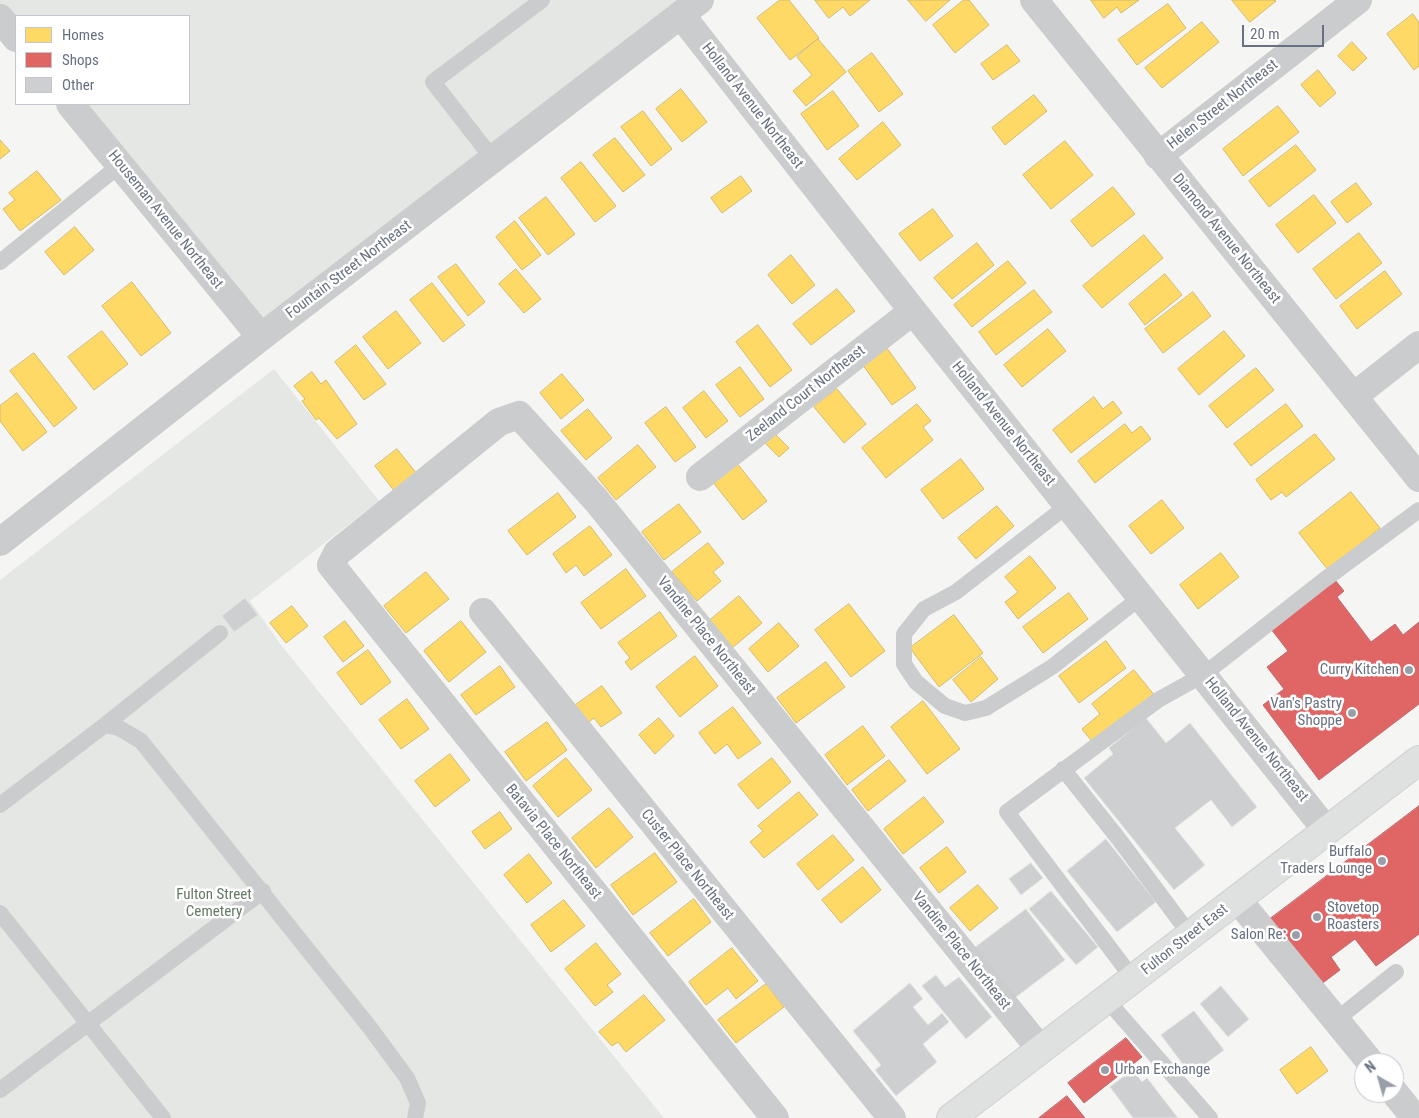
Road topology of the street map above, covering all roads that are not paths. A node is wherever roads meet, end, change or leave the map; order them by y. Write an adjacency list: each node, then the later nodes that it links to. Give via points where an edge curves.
1 (542, 0): 9 (lane, via 433,82)
2 (1034, 0): 8 (street, Diamond Avenue Northeast)
3 (1358, 0): 8 (street, Helen Street Northeast)
4 (691, 7): 9 (street, Fountain Street Northeast); 12 (street, Holland Avenue Northeast)
5 (0, 18): 6 (street)
6 (15, 37)
7 (71, 105): 10 (street, Houseman Avenue Northeast)
8 (1158, 156): 15 (street, Diamond Avenue Northeast)
9 (494, 159): 13 (street, Fountain Street Northeast)
10 (120, 165): 11 (lane); 13 (street, Houseman Avenue Northeast)
11 (0, 262)
12 (913, 311): 16 (street, Zeeland Court Northeast); 18 (street, Holland Avenue Northeast)
13 (260, 337): 20 (street, Fountain Street Northeast)
14 (1419, 344): 15 (street)
15 (1354, 396): 17 (street, Diamond Avenue Northeast)
16 (700, 477)
17 (1419, 478)
18 (1068, 505): 22 (street, Holland Avenue Northeast); 22 (lane, via 956,592 924,609 904,634 904,664 916,682 946,706 958,711 965,713 986,708 1052,667)
19 (1419, 510): 25 (lane)
20 (0, 542)
21 (331, 565): 40 (street, Vandine Place Northeast, via 337,553 499,422 519,415 596,500); 46 (street, Batavia Place Northeast)
22 (1141, 597): 25 (street, Holland Avenue Northeast)
23 (483, 612): 47 (street, Custer Place Northeast)
24 (220, 633): 26 (lane)
25 (1203, 675): 28 (lane, via 1158,700); 30 (street, Holland Avenue Northeast)
26 (104, 725): 29 (lane); 31 (lane, via 119,728 141,741)
27 (1419, 760): 30 (main road, Fulton Street East)
28 (1064, 769): 34 (lane); 36 (lane, via 1006,812)
29 (0, 805)
30 (1328, 831): 32 (main road, Fulton Street East)
31 (263, 891): 39 (lane); 45 (lane, via 407,1078 418,1103)
32 (1238, 900): 34 (main road, Fulton Street East); 38 (street)
33 (0, 913): 39 (lane)
34 (1190, 936): 36 (main road, Fulton Street East)
35 (1396, 972): 38 (lane)
36 (1134, 980): 37 (main road, Fulton Street East)
37 (1107, 1000): 40 (main road, Fulton Street East); 49 (lane)
38 (1336, 1020): 41 (street)
39 (88, 1023): 42 (lane); 44 (lane)
40 (1041, 1050): 48 (main road, Fulton Street East)
41 (1362, 1053)
42 (0, 1090)
43 (1403, 1103): 50 (street)
44 (163, 1118)
45 (415, 1118)
46 (775, 1118)
47 (892, 1118)
48 (951, 1118)
49 (1210, 1118)
50 (1415, 1118)

